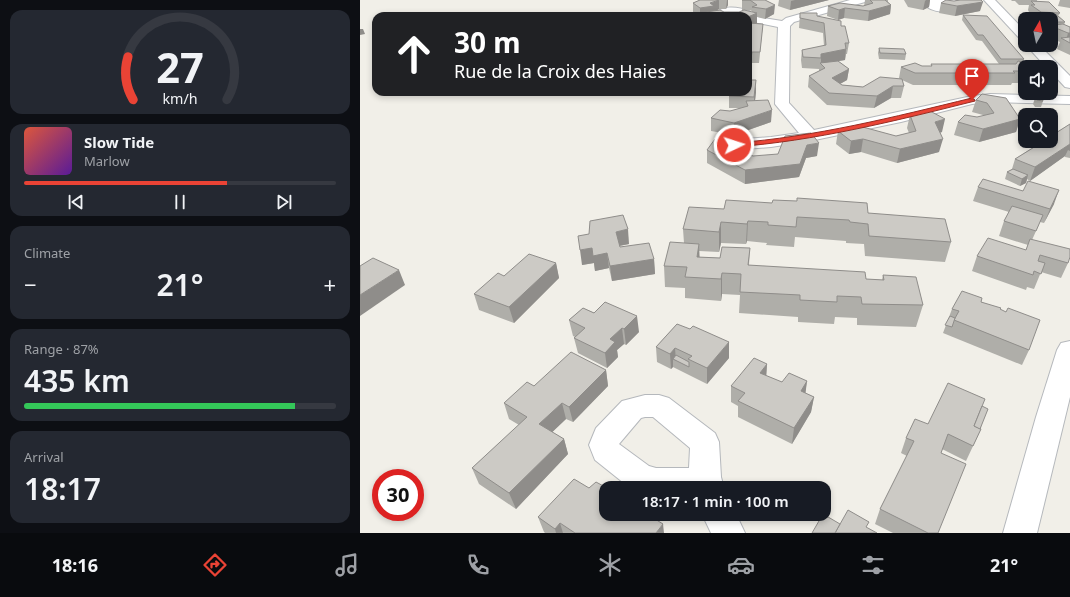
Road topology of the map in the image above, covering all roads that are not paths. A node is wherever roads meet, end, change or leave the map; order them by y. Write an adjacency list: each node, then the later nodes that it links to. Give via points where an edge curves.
1 (861, 0): 6 (street, via 790,20)
2 (989, 0): 7 (street)
3 (722, 12): 4 (street)
4 (738, 12)
5 (752, 18): 6 (street)
6 (784, 25): 11 (street, via 782,104)
7 (1018, 31)
8 (1039, 52): 9 (street)
9 (1070, 84)
10 (1070, 100): 11 (street, via 972,100)
11 (810, 136): 12 (street)
12 (721, 146)
13 (1069, 359): 16 (street, via 1050,417)
14 (722, 521): 15 (street)
15 (728, 533)
16 (1020, 533)

